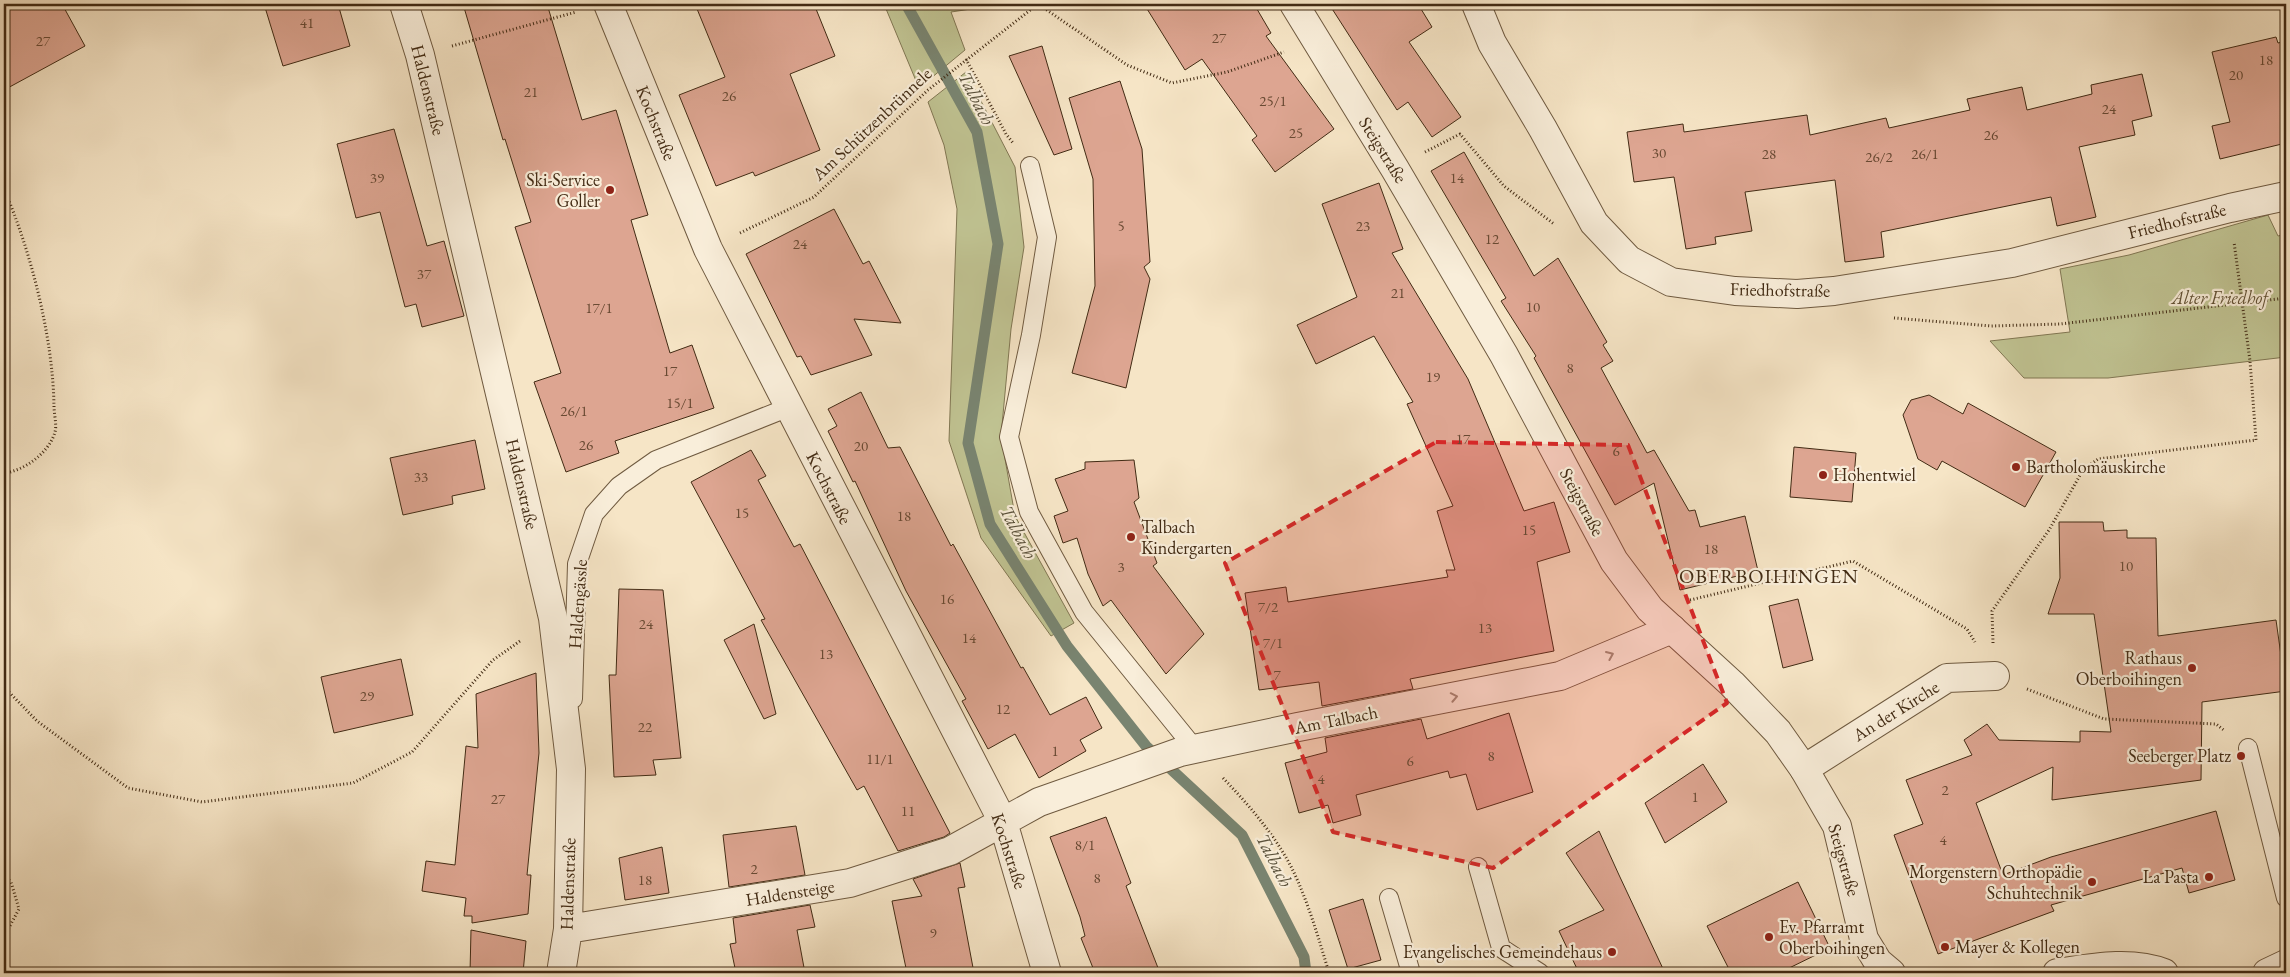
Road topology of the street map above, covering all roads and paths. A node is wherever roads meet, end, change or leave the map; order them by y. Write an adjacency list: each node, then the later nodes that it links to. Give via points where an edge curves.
1 (404, 4): 6 (street, Haldenstraße)
2 (1294, 4): 5 (street, Steigstraße)
3 (1476, 4): 12 (street, Friedhofstraße, via 1492,43 1594,223 1629,260 1671,282 1735,291 1797,294 1834,291 2012,262)
4 (596, 6): 6 (path); 14 (street, Kochstraße)
5 (1315, 41): 7 (path, Am Schützenbrünnele, via 1227,72 1172,83 1127,65 1038,4); 20 (street, Steigstraße, via 1395,169 1504,355 1614,561)
6 (420, 55): 22 (street, Haldenstraße)
7 (966, 59): 9 (path, via 1006,134); 14 (path, Am Schützenbrünnele, via 814,196)
8 (1460, 134): 13 (path, via 1504,186)
9 (1030, 166): 27 (lane, via 1046,238 1010,437 1029,512 1084,612)
10 (4, 189): 19 (path, via 37,292 54,376 55,432 40,456 14,472)
11 (2286, 196): 12 (street, Friedhofstraße)
12 (2230, 208): 16 (path)
13 (1559, 228)
14 (708, 249): 18 (street, Kochstraße)
15 (2286, 298): 16 (path)
16 (2243, 304): 17 (path, via 2060,324 1991,326); 21 (path, via 2256,440 2098,459 2083,470 2049,530)
17 (1885, 317)
18 (788, 408): 28 (lane, Haldengässle, via 656,460 620,486 594,514 577,564); 30 (street, Kochstraße)
19 (4, 473)
20 (1650, 609): 23 (street, Steigstraße); 24 (path, via 1853,561 1967,629)
21 (1992, 612)
22 (553, 618): 25 (path, via 493,660 412,752 353,783 202,802 128,788 37,721); 28 (street, Haldenstraße)
23 (1672, 629): 27 (street, Am Talbach, one-way to 23, via 1560,676); 29 (street, Steigstraße, via 1778,732)
24 (1995, 676): 26 (path, via 2104,719 2216,724); 29 (street, An der Kirche, via 1947,678)
25 (4, 687)
26 (2248, 748): 34 (lane)
27 (1188, 751): 30 (street, Am Talbach, via 1039,802); 40 (path, via 1251,807 1285,855 1313,920)
28 (570, 769): 35 (street, Haldenstraße)
29 (1804, 769): 43 (street, Steigstraße, via 1837,826 1864,939 1878,962)
30 (1002, 822): 35 (street, Haldensteige, via 950,851 850,883); 39 (street, Kochstraße)
31 (1478, 867): 42 (lane, via 1501,948)
32 (4, 875): 36 (path, via 11,882 19,909)
33 (1389, 898): 41 (lane)
34 (2286, 898)
35 (568, 929): 38 (street, Haldenstraße)
36 (4, 936)
37 (2286, 964): 46 (street)
38 (561, 973)
39 (1047, 973)
40 (1329, 973)
41 (1411, 973)
42 (1540, 973)
43 (1891, 973)
44 (2057, 973): 45 (street, via 2108,966)
45 (2164, 973)
46 (2267, 973)

